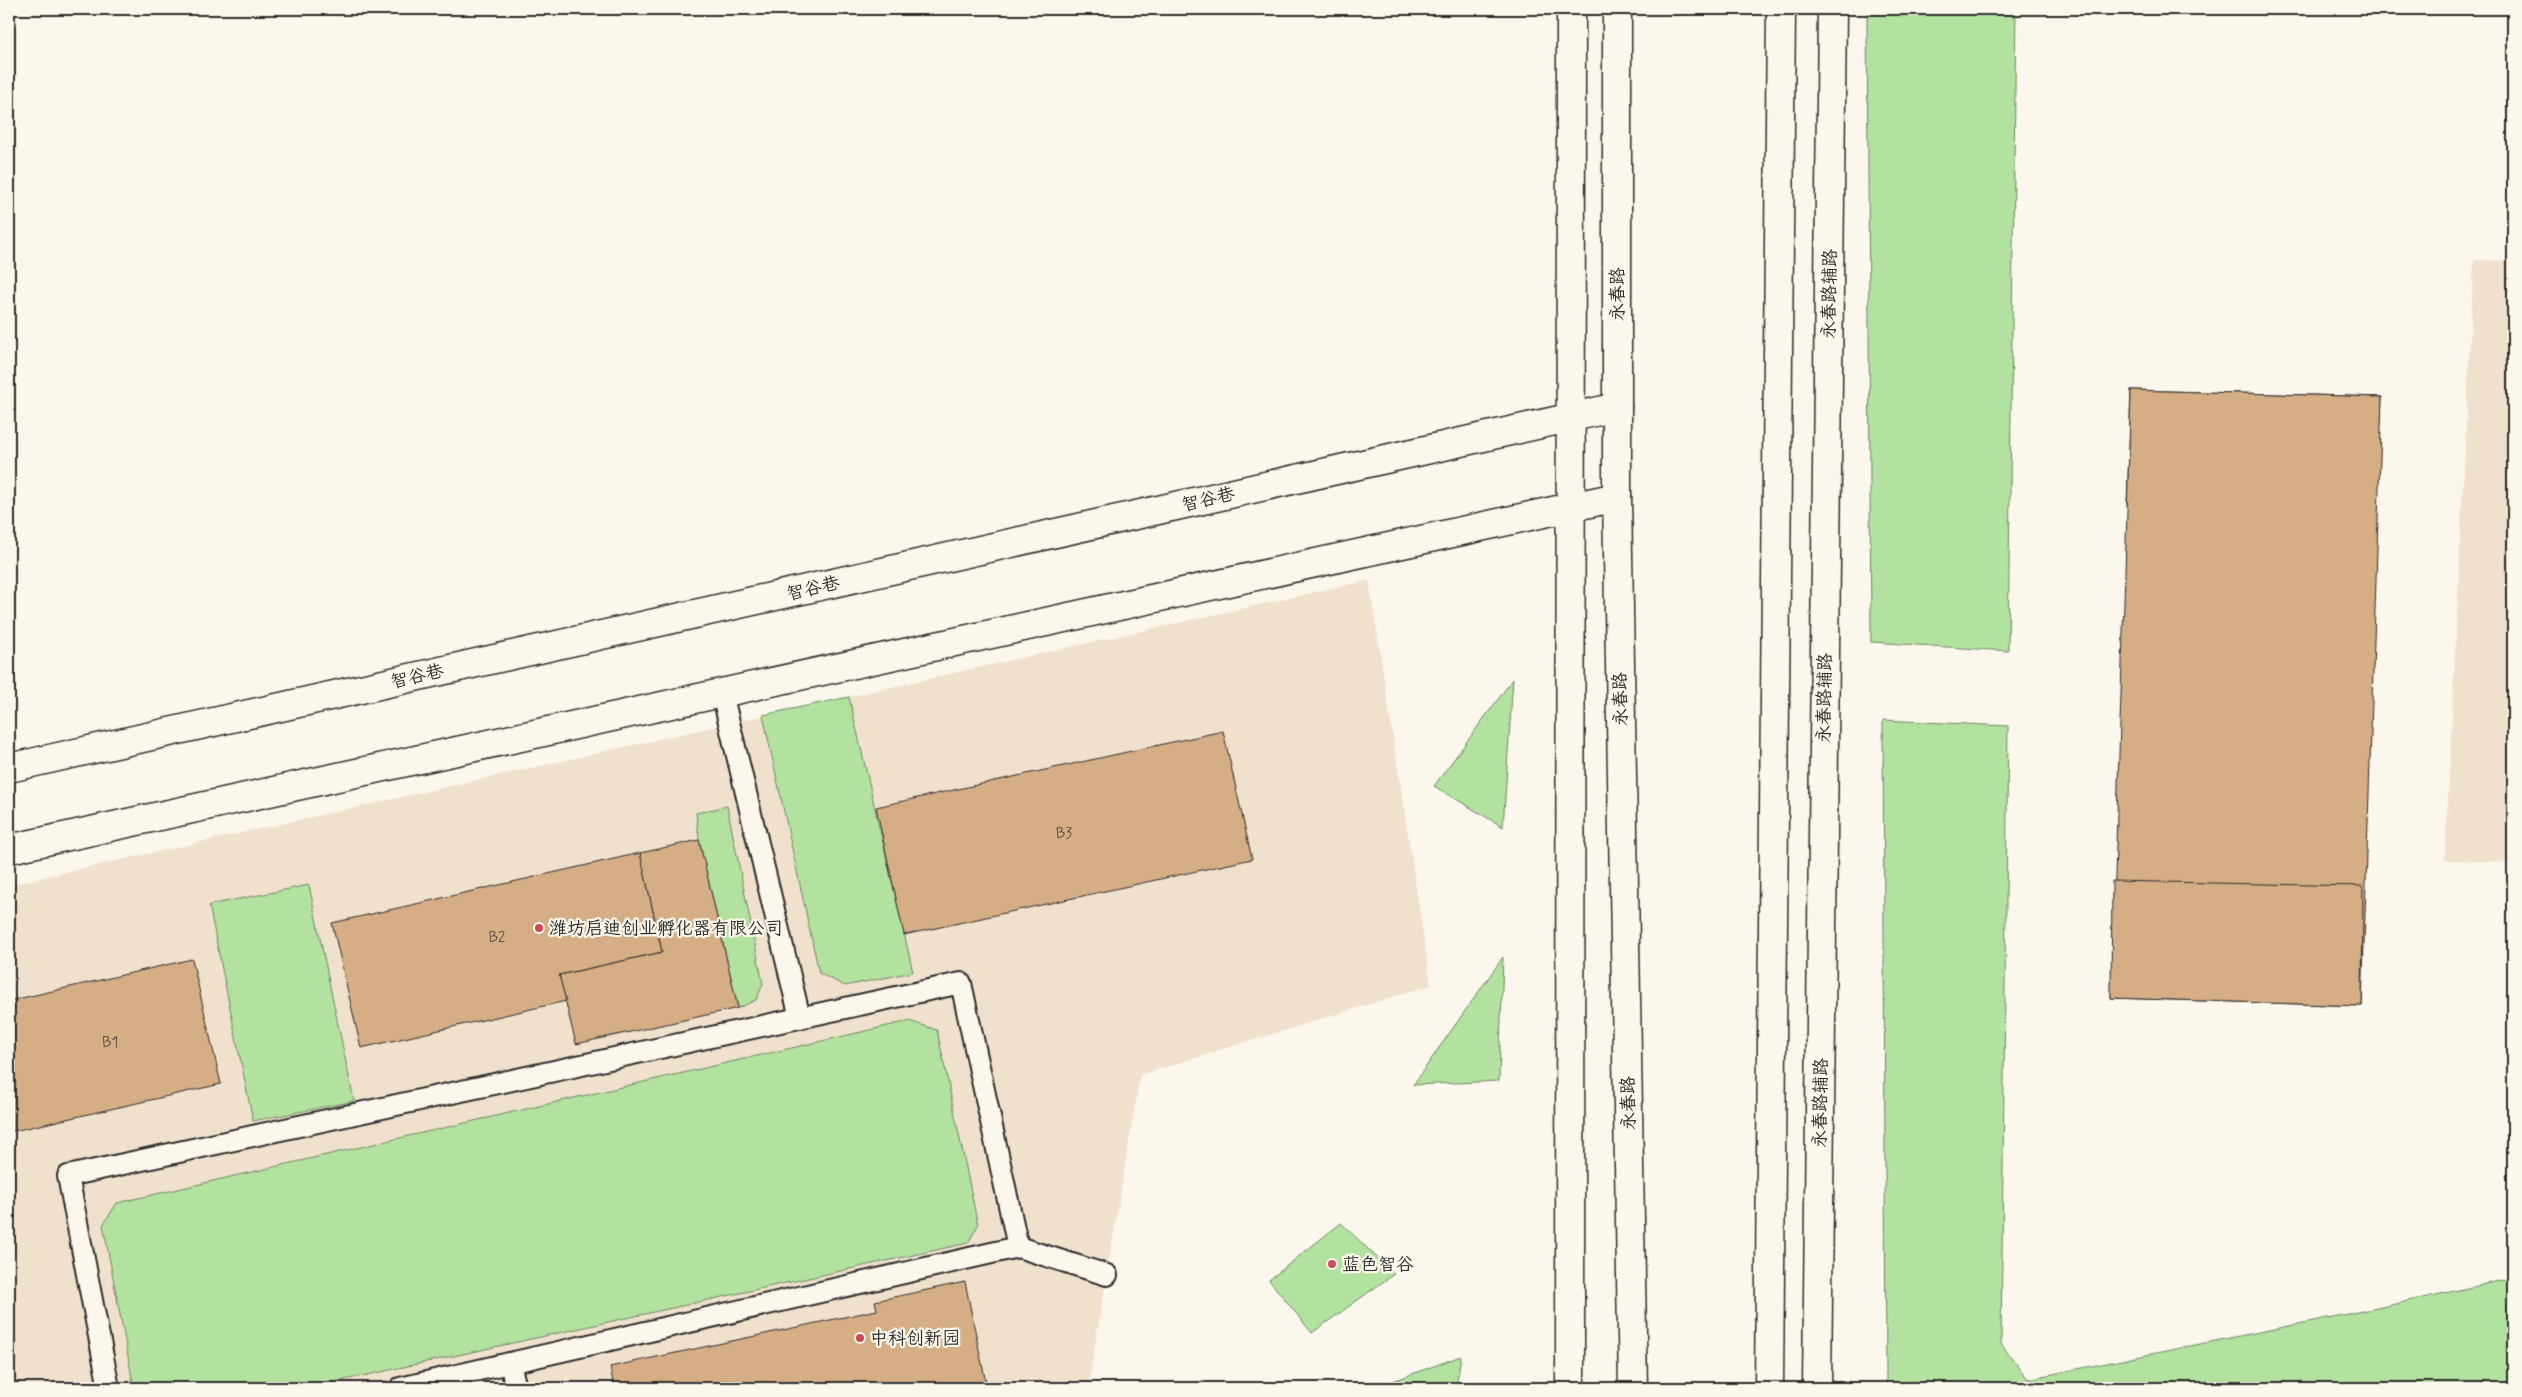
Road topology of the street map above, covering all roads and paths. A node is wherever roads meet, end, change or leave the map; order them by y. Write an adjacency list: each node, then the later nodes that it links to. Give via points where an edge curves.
1 (1571, 9): 6 (street)
2 (1617, 9): 5 (street, 永春路)
3 (1781, 9): 21 (street)
4 (1832, 9): 22 (street, 永春路辅路)
5 (1616, 407): 6 (street, 智谷巷); 7 (street, 永春路)
6 (1570, 418): 8 (street); 10 (street, 智谷巷)
7 (1617, 497): 8 (street); 20 (street, 永春路)
8 (1570, 507): 9 (street); 19 (street)
9 (722, 693): 11 (street); 12 (lane)
10 (9, 768)
11 (9, 849)
12 (800, 1018): 13 (lane, via 962,983); 16 (lane, via 68,1176)
13 (1018, 1247): 14 (lane); 15 (lane)
14 (1107, 1275)
15 (510, 1363): 17 (lane); 18 (lane)
16 (109, 1388)
17 (400, 1388)
18 (516, 1388)
19 (1570, 1388)
20 (1633, 1388)
21 (1769, 1388)
22 (1817, 1388)

